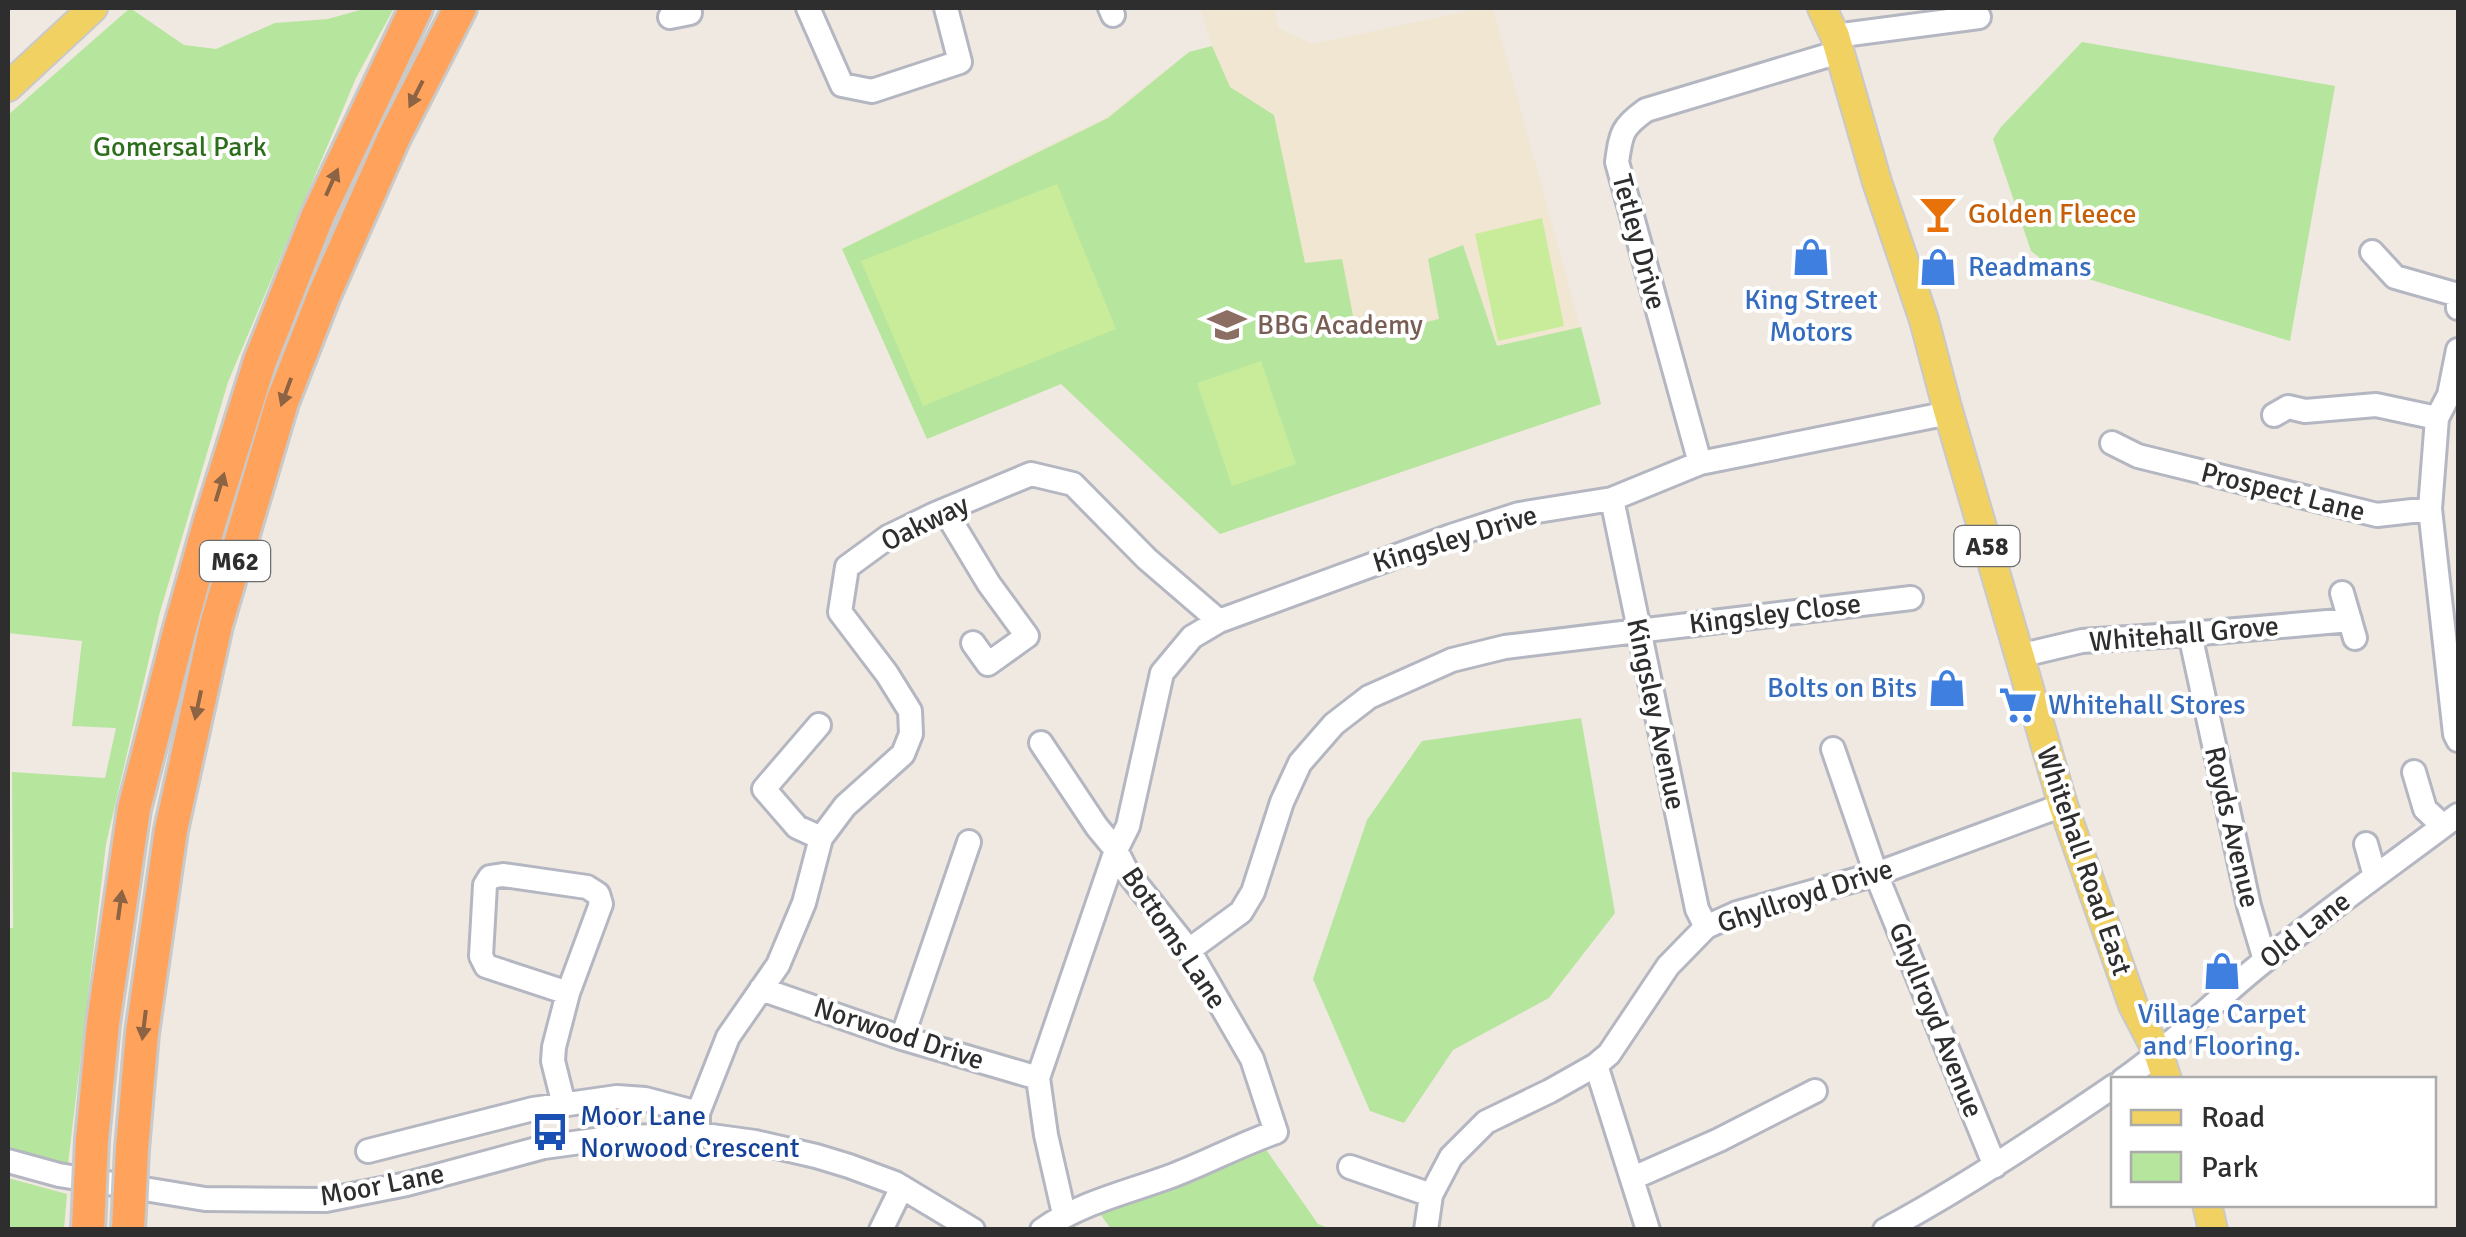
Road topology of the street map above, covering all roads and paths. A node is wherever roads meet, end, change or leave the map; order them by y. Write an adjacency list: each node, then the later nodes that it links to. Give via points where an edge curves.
1 (93, 8): 9 (main road)
2 (416, 8): 64 (highway, M62, one-way to 2, bridge, via 103,1024 134,809 199,558 267,342 318,215)
3 (460, 8): 65 (highway, M62, one-way to 65, bridge, via 324,294 282,402 216,625 171,830 142,1033)
4 (808, 8): 5 (street, via 842,85 872,91 965,69)
5 (946, 8)
6 (1822, 8): 8 (main road, Whitehall Road East / A58)
7 (1979, 18): 8 (street, Tetley Drive)
8 (1837, 44): 15 (main road, Whitehall Road East / A58); 18 (street, Tetley Drive, via 1646,110 1620,136 1617,162)
9 (8, 87)
10 (2372, 252): 11 (street, via 2384,282 2458,295)
11 (2458, 308)
12 (2458, 350): 13 (street)
13 (2454, 396): 16 (street)
14 (2280, 405): 16 (street, via 2305,411 2376,405)
15 (1949, 414): 18 (street, Kingsley Drive); 28 (main road, Whitehall Road East / A58)
16 (2437, 418): 20 (street)
17 (2112, 443): 20 (street, Prospect Lane, via 2128,462 2377,515)
18 (1700, 462): 19 (street, Kingsley Drive)
19 (1612, 499): 24 (street, Kingsley Drive, via 1519,514); 25 (street, Kingsley Avenue)
20 (2430, 509): 30 (street)
21 (945, 511): 24 (street, Oakway, via 1031,474 1073,484); 27 (street, via 1033,644 988,664); 36 (street, Oakway, via 888,537 847,567 840,612 910,710 910,734 903,754 845,806)
22 (2342, 593): 26 (street, Whitehall Grove, via 2353,628)
23 (1910, 598): 25 (street, Kingsley Close)
24 (1220, 621): 39 (street, Kingsley Drive, via 1192,637 1162,672 1128,826)
25 (1639, 630): 42 (street, Kingsley Avenue); 43 (street, Kingsley Close, via 1452,660 1370,697 1334,724 1300,764 1241,912)
26 (2190, 634): 28 (street, Whitehall Grove, via 2082,641); 44 (street, Royds Avenue)
27 (973, 643)
28 (2019, 656): 34 (main road, Whitehall Road East / A58)
29 (819, 725): 36 (street, via 754,791 796,827)
30 (2458, 740)
31 (1041, 743): 39 (street, Bottoms Lane)
32 (1833, 749): 40 (street, Ghyllroyd Avenue)
33 (2414, 772): 35 (street, via 2425,809)
34 (2063, 805): 40 (street, Ghyllroyd Drive); 49 (main road, Whitehall Road East / A58, via 2133,1005)
35 (2451, 821): 41 (street, Old Lane)
36 (821, 838): 45 (street, via 804,903 778,966)
37 (969, 842): 47 (street)
38 (2366, 844): 41 (street)
39 (1116, 850): 43 (street, Bottoms Lane); 51 (street, Kingsley Drive)
40 (1876, 874): 42 (street, Ghyllroyd Drive); 58 (street, Ghyllroyd Avenue)
41 (2375, 876): 44 (street, Old Lane)
42 (1706, 928): 48 (street, Ghyllroyd Drive, via 1668,966)
43 (1188, 950): 63 (street, Bottoms Lane, via 1252,1060 1276,1132)
44 (2265, 960): 49 (street, Old Lane, via 2204,1012)
45 (761, 988): 47 (street, Norwood Drive); 55 (street, via 728,1038)
46 (568, 993): 46 (street, via 486,966 481,956 490,877 587,887 598,894); 54 (street, via 553,1062)
47 (902, 1038): 51 (street, Norwood Drive)
48 (1596, 1065): 60 (street); 62 (street, via 1486,1122 1451,1157)
49 (2163, 1067): 50 (street, Old Lane)
50 (2132, 1077)
51 (1038, 1078): 63 (street)
52 (2111, 1088): 58 (street)
53 (1815, 1090): 60 (street)
54 (564, 1105): 55 (street, Moor Lane, via 644,1099); 56 (street, Moor Lane)
55 (698, 1123): 57 (street, Moor Lane, via 544,1147 326,1200 205,1198 58,1175); 61 (street, Moor Lane)
56 (368, 1151)
57 (8, 1160)
58 (1995, 1166): 71 (street)
59 (1350, 1167): 62 (street)
60 (1633, 1178): 70 (street)
61 (902, 1187): 66 (street); 67 (street, Moor Lane)
62 (1431, 1196): 69 (street)
63 (1064, 1214): 68 (street, Bottoms Lane)
64 (88, 1230)
65 (128, 1230)
66 (881, 1230)
67 (973, 1230)
68 (1042, 1230)
69 (1426, 1230)
70 (1648, 1230)
71 (1885, 1230)

